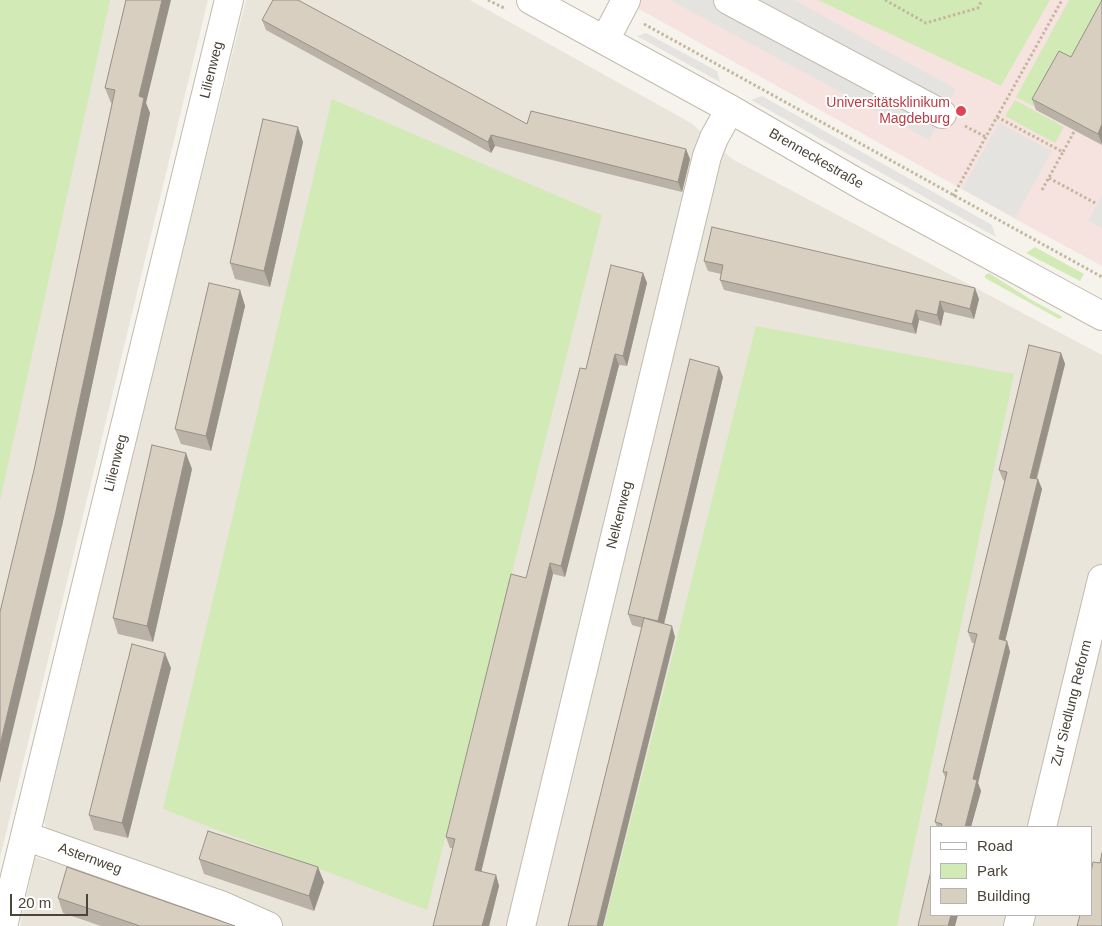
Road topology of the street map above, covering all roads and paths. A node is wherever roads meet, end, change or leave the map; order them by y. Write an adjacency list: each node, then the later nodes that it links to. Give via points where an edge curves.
1 (228, 0): 22 (street, Lilienweg)
2 (531, 0): 8 (street, Brenneckestraße)
3 (728, 0): 10 (street)
4 (886, 0): 5 (path, via 926,23 978,8)
5 (982, 0)
6 (1062, 0): 11 (path)
7 (623, 6): 8 (street); 16 (path)
8 (605, 40): 9 (street, Brenneckestraße)
9 (730, 109): 19 (street, Brenneckestraße, via 863,186); 25 (street, Nelkenweg, via 707,156)
10 (942, 114)
11 (998, 116): 13 (path); 16 (path)
12 (1075, 130): 13 (path)
13 (1063, 152): 14 (path)
14 (1049, 178): 15 (path); 17 (path)
15 (1042, 190)
16 (954, 196): 18 (path)
17 (1097, 204)
18 (1102, 277)
19 (1102, 316)
20 (1102, 579): 21 (street, Zur Siedlung Reform)
21 (1042, 826)
22 (24, 836): 23 (street, Lilienweg); 24 (street, Asternweg, via 223,906)
23 (3, 926)
24 (268, 926)
25 (522, 926)

